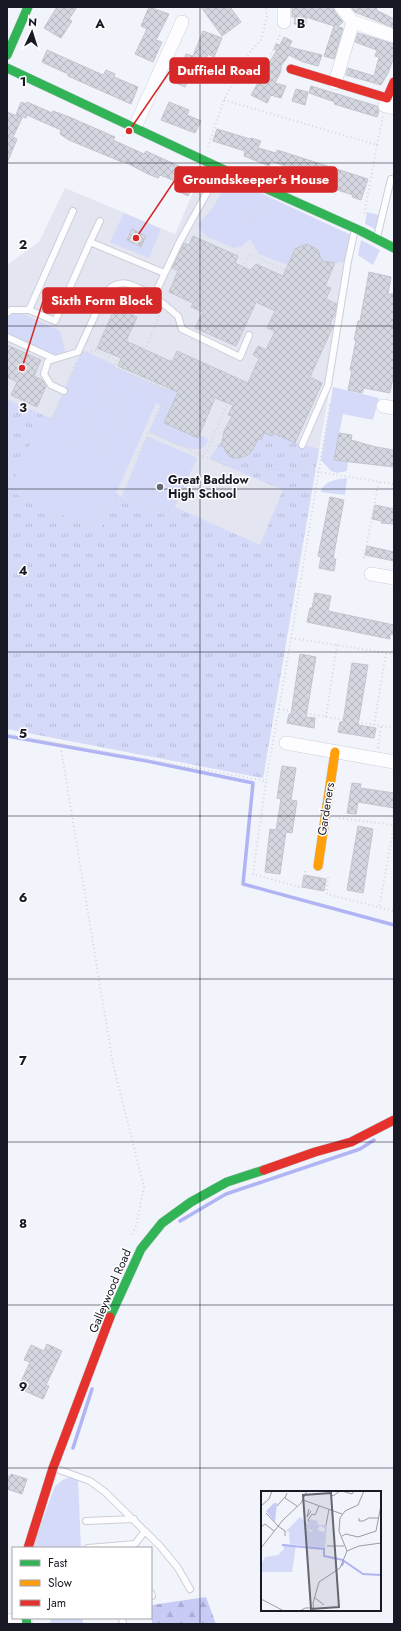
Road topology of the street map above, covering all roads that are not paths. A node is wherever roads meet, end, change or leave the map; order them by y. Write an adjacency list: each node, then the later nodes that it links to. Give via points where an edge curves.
1 (28, 7): 8 (street)
2 (284, 7): 5 (street)
3 (341, 7): 6 (street)
4 (182, 22): 14 (street)
5 (284, 22)
6 (353, 22): 7 (street); 12 (street)
7 (394, 36)
8 (7, 55)
9 (7, 68): 14 (street)
10 (291, 69): 12 (street)
11 (394, 82): 13 (street)
12 (335, 83): 13 (street)
13 (389, 104)
14 (135, 127): 15 (street)
15 (220, 168): 19 (street); 23 (lane)
16 (394, 180): 20 (lane, via 391,179)
17 (74, 211): 25 (lane)
18 (100, 221): 21 (lane)
19 (358, 229): 20 (street); 31 (lane, via 348,261 328,385)
20 (377, 239): 22 (street)
21 (90, 242): 23 (lane); 25 (lane, via 55,321)
22 (394, 248)
23 (164, 273): 24 (lane)
24 (154, 296): 27 (lane, via 178,316 182,329 240,357); 29 (lane, via 127,283 111,286 105,293 78,352)
25 (29, 310): 26 (lane, via 11,310)
26 (7, 313)
27 (248, 335)
28 (7, 337): 29 (lane)
29 (55, 359): 30 (lane, via 48,361 44,374 52,385)
30 (64, 392)
31 (302, 445)
32 (371, 574): 33 (street)
33 (394, 578)
34 (286, 743): 35 (street)
35 (335, 752): 36 (street); 37 (street, Gardeners)
36 (394, 762)
37 (318, 866)
38 (394, 1120): 39 (street, Galleywood Road, via 351,1142 228,1182 192,1202 162,1223 141,1249 112,1312)
39 (53, 1468): 40 (lane, via 90,1481); 44 (street, Galleywood Road)
40 (134, 1519): 41 (lane); 42 (lane)
41 (86, 1521)
42 (145, 1531): 43 (lane); 46 (lane, via 178,1568)
43 (133, 1546): 45 (lane)
44 (28, 1547)
45 (110, 1547)
46 (190, 1590)
47 (7, 1620): 48 (street)
48 (26, 1622)

